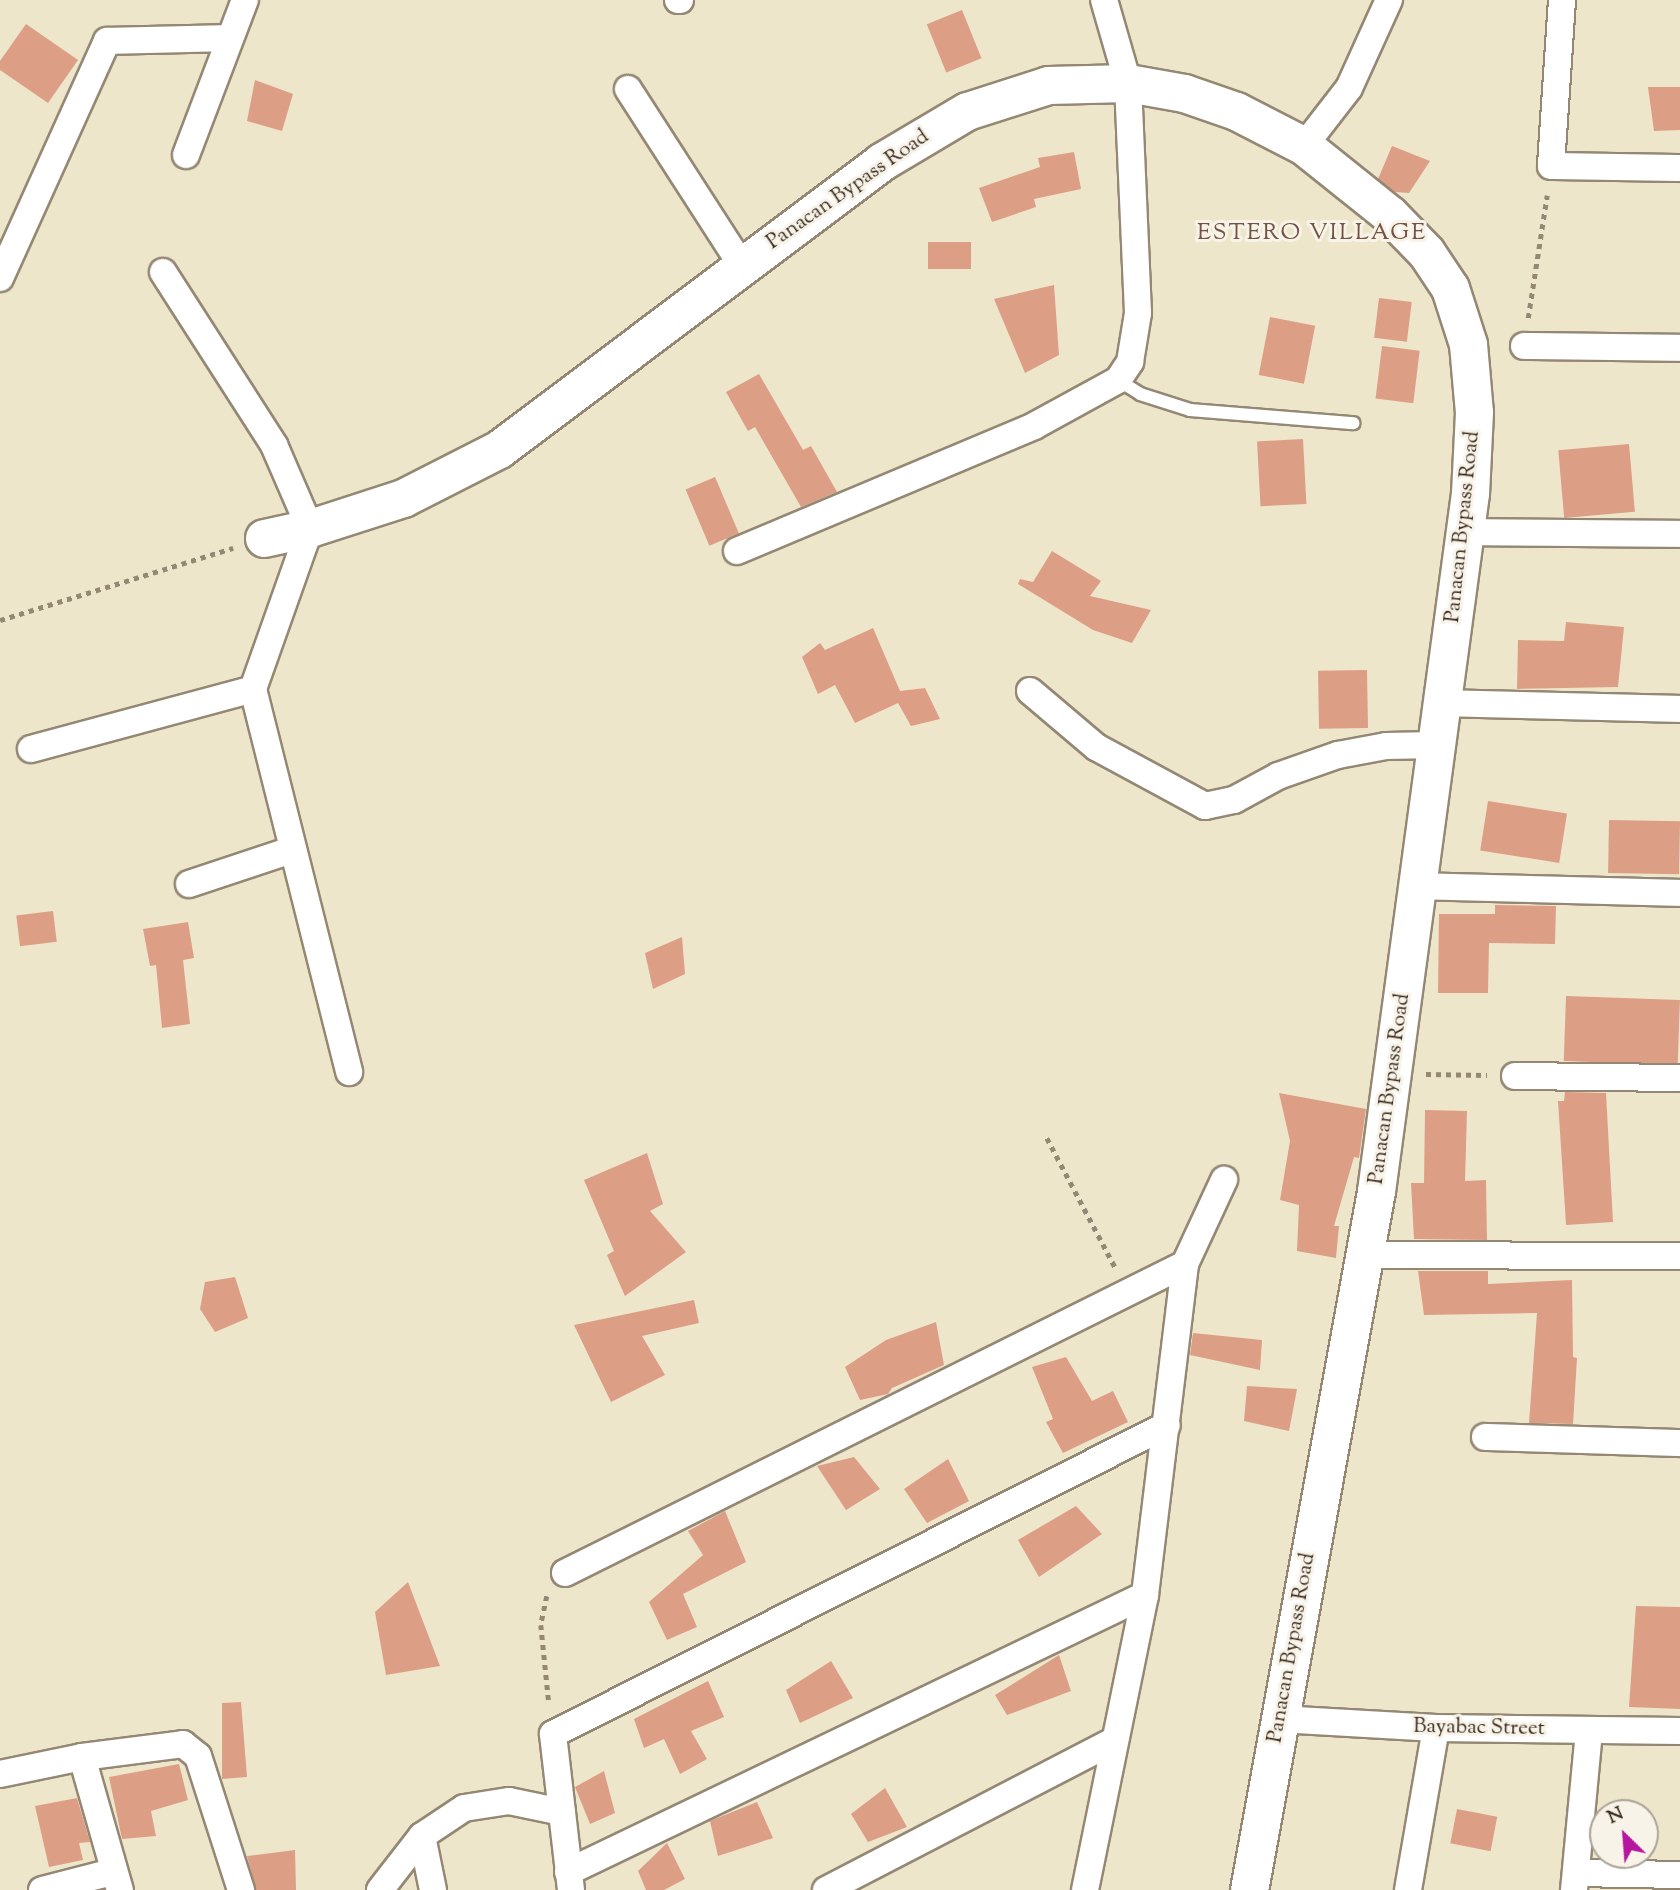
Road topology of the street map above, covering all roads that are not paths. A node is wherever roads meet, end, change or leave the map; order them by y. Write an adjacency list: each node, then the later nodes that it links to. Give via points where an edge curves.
1 (245, 0): 5 (street)
2 (1104, 0): 6 (street)
3 (1389, 0): 8 (street, via 1349,88)
4 (1562, 0): 10 (street, via 1551,166)
5 (229, 38): 9 (street); 13 (street, via 107,41)
6 (1128, 83): 8 (main road, Panacan Bypass Road, via 1184,93 1236,111); 11 (main road, Panacan Bypass Road, via 1048,85 967,111 881,162); 16 (street, via 1138,313 1130,362)
7 (628, 89): 11 (street)
8 (1304, 146): 19 (main road, Panacan Bypass Road, via 1389,215 1426,252 1450,288 1468,344 1474,412)
9 (186, 155)
10 (1680, 168)
11 (742, 265): 18 (main road, Panacan Bypass Road, via 499,449 402,498)
12 (163, 272): 18 (street, via 274,445)
13 (0, 278)
14 (1524, 346): 15 (street)
15 (1680, 348)
16 (1118, 380): 17 (lane, via 1149,398 1190,410); 22 (street, via 1034,426)
17 (1353, 423)
18 (310, 528): 21 (main road, Panacan Bypass Road); 23 (street)
19 (1466, 533): 20 (street); 25 (main road, Panacan Bypass Road)
20 (1680, 534)
21 (264, 538)
22 (737, 551)
23 (253, 689): 28 (street); 29 (street)
24 (1030, 691): 27 (street, via 1096,747 1205,806 1234,800 1294,769 1338,755 1386,746)
25 (1442, 703): 26 (street); 27 (main road, Panacan Bypass Road)
26 (1680, 709)
27 (1436, 745): 31 (main road, Panacan Bypass Road)
28 (31, 749)
29 (291, 850): 30 (street); 33 (street)
30 (189, 884)
31 (1417, 886): 32 (street); 37 (main road, Panacan Bypass Road)
32 (1680, 893)
33 (349, 1072)
34 (1515, 1076): 35 (street)
35 (1680, 1079)
36 (1224, 1180): 39 (street)
37 (1365, 1255): 38 (street); 45 (main road, Panacan Bypass Road)
38 (1680, 1256)
39 (1185, 1264): 40 (street); 43 (street)
40 (1167, 1425): 44 (street); 52 (street, via 553,1734)
41 (1485, 1437): 42 (street)
42 (1680, 1443)
43 (565, 1573)
44 (1145, 1595): 49 (street); 56 (street)
45 (1279, 1719): 46 (street, Bayabac Street); 64 (main road, Panacan Bypass Road)
46 (1436, 1728): 47 (street, Bayabac Street); 65 (street)
47 (1589, 1731): 48 (street, Bayabac Street); 57 (street)
48 (1680, 1731)
49 (1113, 1741): 62 (street); 63 (street)
50 (82, 1757): 51 (street); 55 (street); 59 (street, via 173,1743 191,1749 198,1756)
51 (0, 1774)
52 (562, 1812): 53 (street, via 509,1801 487,1802 464,1808); 56 (street)
53 (422, 1836): 60 (street); 61 (street)
54 (1680, 1875): 57 (street)
55 (116, 1881): 58 (street)
56 (569, 1881)
57 (1575, 1881)
58 (42, 1890)
59 (241, 1890)
60 (380, 1890)
61 (433, 1890)
62 (826, 1890)
63 (1085, 1890)
64 (1248, 1890)
65 (1408, 1890)

